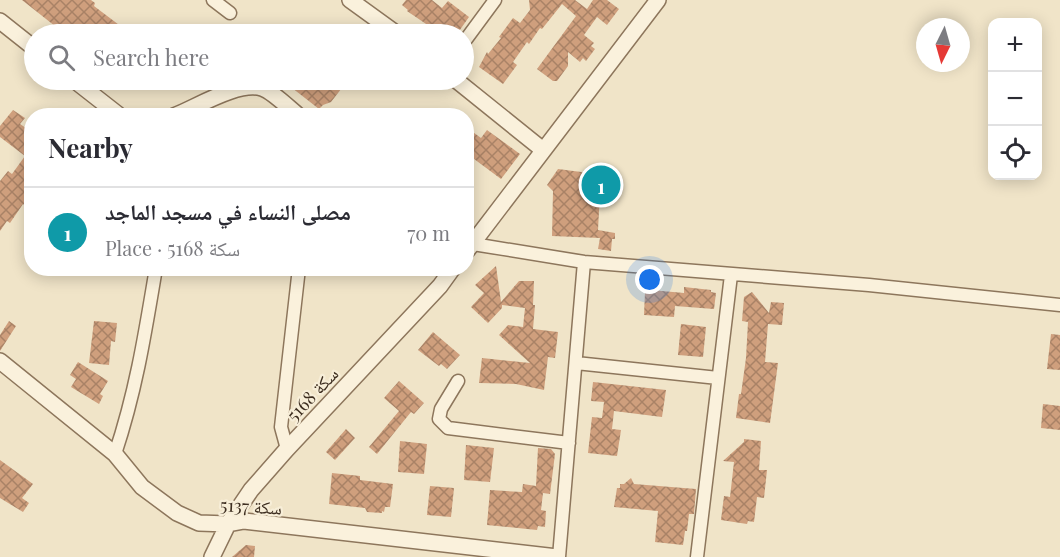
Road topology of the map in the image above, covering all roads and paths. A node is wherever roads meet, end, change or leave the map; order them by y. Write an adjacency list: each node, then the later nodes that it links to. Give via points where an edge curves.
1 (213, 0): 5 (street)
2 (350, 0): 7 (street)
3 (495, 0): 8 (street)
4 (658, 0): 17 (street)
5 (230, 13)
6 (0, 21): 9 (street)
7 (383, 24)
8 (474, 28)
9 (24, 40)
10 (87, 90): 14 (street)
11 (235, 90): 15 (street)
12 (266, 90): 16 (street)
13 (468, 90): 17 (street)
14 (110, 108)
15 (194, 108)
16 (289, 108)
17 (543, 150): 18 (street)
18 (474, 239)
19 (474, 246): 20 (street)
20 (584, 262): 21 (street); 27 (street)
21 (731, 275): 25 (street); 28 (street)
22 (155, 276): 32 (street, via 139,370)
23 (298, 276): 31 (street, via 281,427)
24 (447, 276): 31 (street, سكة 5168)
25 (1060, 305)
26 (0, 362): 32 (street, سكة 5137)
27 (576, 363): 28 (street); 30 (street)
28 (718, 378): 36 (street)
29 (459, 381): 30 (street, via 441,409 439,419 448,428)
30 (568, 443): 35 (street)
31 (287, 449): 33 (street, سكة 5168)
32 (115, 454): 33 (street, سكة 5137, via 142,488 177,513 199,522)
33 (228, 524): 34 (street, سكة 5168); 35 (street, سكة 5137, via 244,522)
34 (212, 557)
35 (558, 557)
36 (696, 557)

